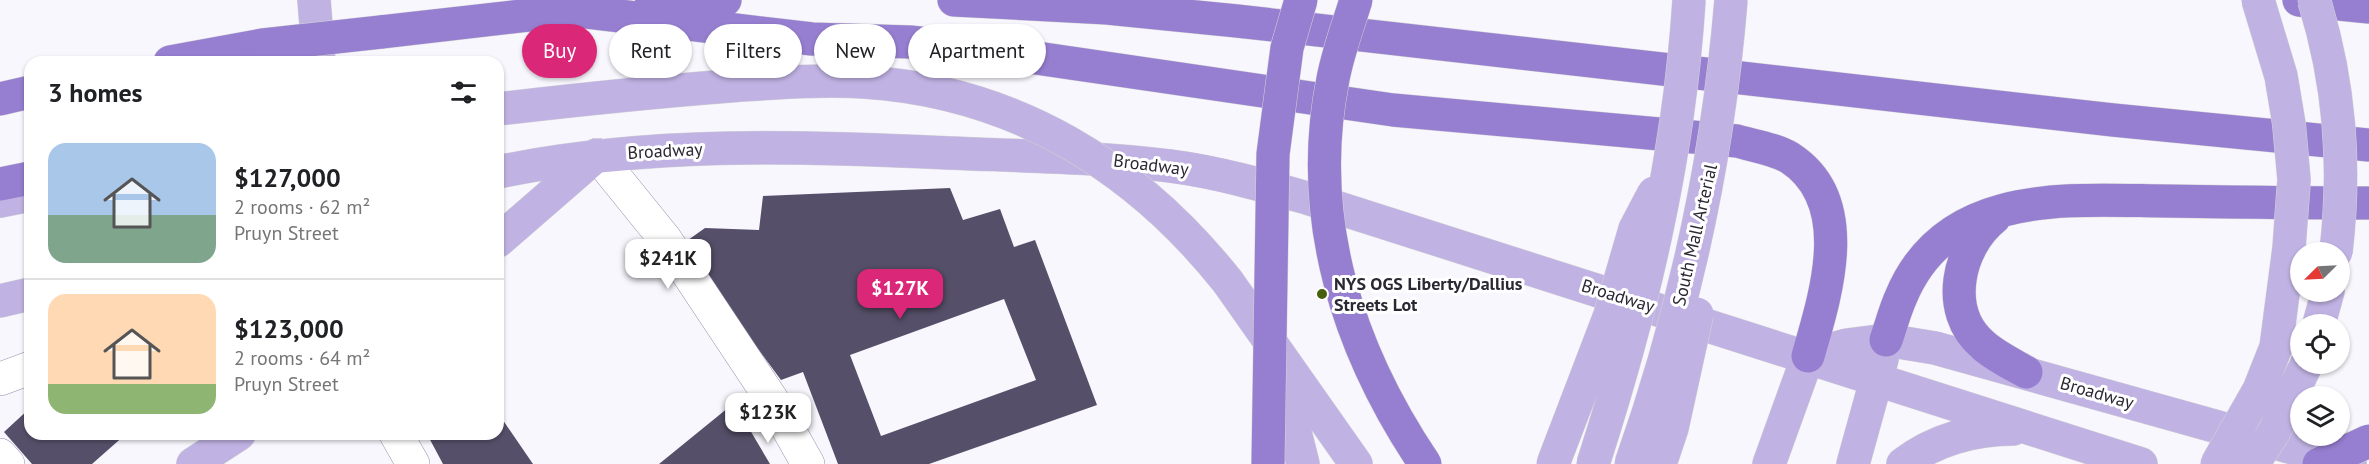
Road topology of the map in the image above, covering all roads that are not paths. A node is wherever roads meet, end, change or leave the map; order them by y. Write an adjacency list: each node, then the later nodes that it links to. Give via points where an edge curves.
1 (314, 0): 14 (main road)
2 (725, 0): 12 (highway)
3 (954, 0): 19 (highway, via 1107,8 1259,23 2113,120)
4 (1301, 0): 51 (highway, bridge, via 1287,48 1273,154)
5 (1356, 0): 54 (highway, bridge, via 1335,70 1328,112 1324,173 1329,234 1342,294 1365,358 1393,414)
6 (1689, 0): 21 (main road, South Mall Arterial, bridge)
7 (1731, 0): 18 (main road, South Mall Arterial, bridge)
8 (2258, 0): 63 (main road, bridge, via 2282,76 2289,124 2294,180 2289,248 2276,347 2259,390)
9 (2299, 0): 11 (highway)
10 (2314, 0): 30 (main road, bridge, via 2330,55 2340,118 2342,186)
11 (2369, 7)
12 (570, 10): 13 (highway, bridge, via 263,45); 35 (highway, via 812,39 910,42 975,49 1393,110 1737,141 1765,148 1788,157 1809,174 1826,202 1831,236 1828,277)
13 (203, 56)
14 (319, 56)
15 (24, 93): 16 (highway)
16 (0, 99)
17 (504, 108): 31 (main road, bridge, via 769,84 864,82 926,90 1017,117 1071,142 1114,170 1167,214)
18 (1715, 145): 57 (main road, South Mall Arterial, bridge, via 1673,329); 58 (main road, bridge, via 1708,244 1694,335)
19 (2369, 145)
20 (597, 155): 22 (main road, Broadway); 29 (main road); 35 (main road, Broadway, via 806,147 1173,166 1237,178 1307,198); 50 (street, via 664,239 772,400)
21 (1670, 162): 55 (main road, bridge, via 1635,228 1610,315); 56 (main road, South Mall Arterial, bridge, via 1647,282)
22 (504, 171)
23 (24, 179): 24 (highway)
24 (0, 183)
25 (24, 196): 26 (main road)
26 (0, 201)
27 (2369, 204): 28 (highway, via 2098,201)
28 (2013, 206): 34 (highway, via 1978,218 1933,250 1901,295); 37 (highway, via 1976,235 1962,263 1961,307 1983,346)
29 (504, 236)
30 (2337, 242)
31 (1228, 282): 52 (main road, bridge, via 1278,376); 53 (main road, bridge)
32 (24, 296): 33 (main road)
33 (0, 302)
34 (1886, 340): 35 (main road, Broadway); 37 (main road, Broadway, via 1935,348); 40 (main road)
35 (1808, 356): 40 (main road, Broadway); 59 (main road)
36 (24, 370): 39 (street)
37 (2026, 372): 66 (main road, Broadway)
38 (2302, 374): 64 (main road, bridge, via 2274,432)
39 (0, 379)
40 (1877, 380): 41 (main road, Broadway); 60 (main road)
41 (2044, 433): 61 (main road, via 2004,429 1978,432 1936,444); 62 (main road, Broadway)
42 (219, 440): 47 (main road)
43 (229, 440): 47 (main road)
44 (399, 440): 49 (street)
45 (2369, 441): 65 (highway, bridge)
46 (0, 455): 48 (street)
47 (197, 460)
48 (8, 464)
49 (413, 464)
50 (808, 464)
51 (1268, 464)
52 (1303, 464)
53 (1356, 464)
54 (1425, 464)
55 (1553, 464)
56 (1593, 464)
57 (1630, 464)
58 (1660, 464)
59 (1769, 464)
60 (1853, 464)
61 (1903, 464)
62 (2141, 464)
63 (2217, 464)
64 (2253, 464)
65 (2319, 464)
66 (2350, 464)

